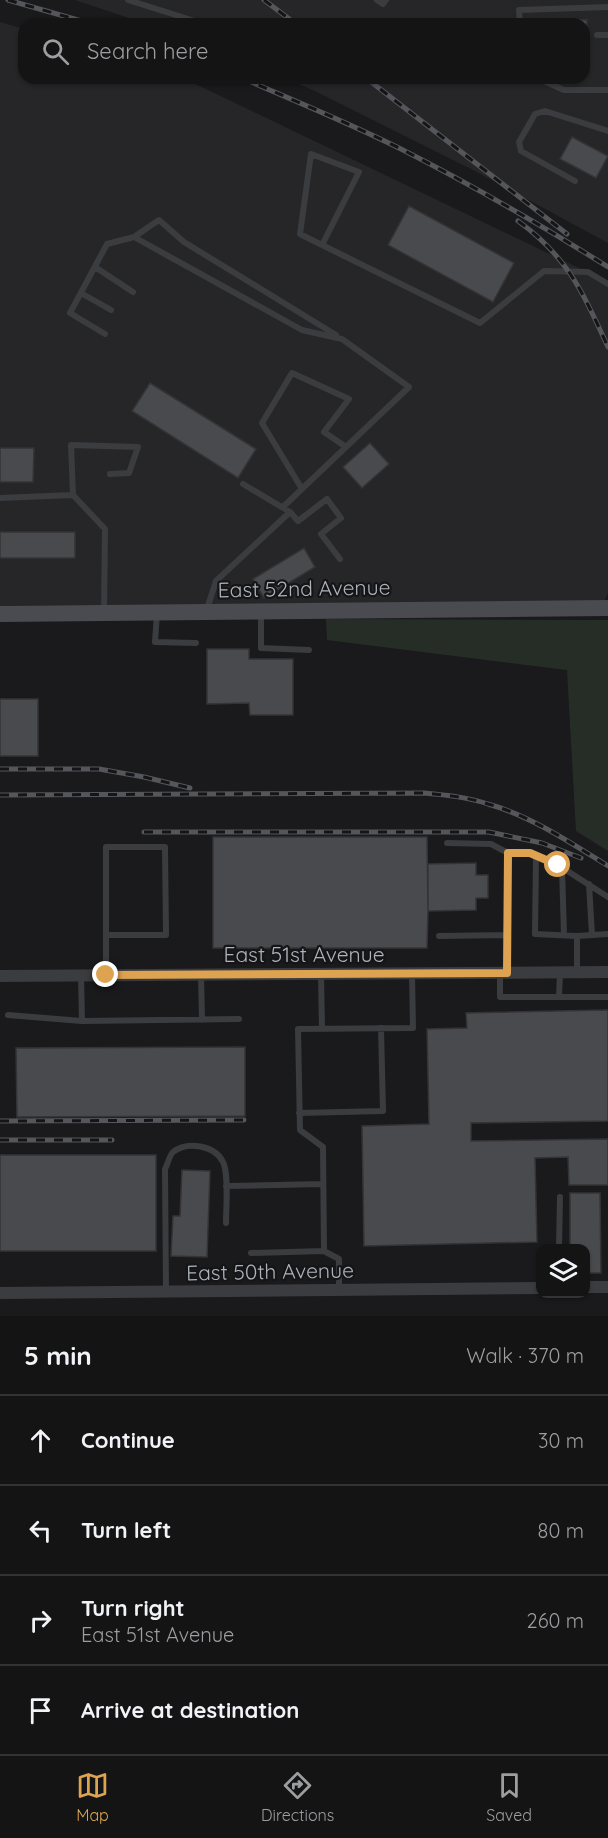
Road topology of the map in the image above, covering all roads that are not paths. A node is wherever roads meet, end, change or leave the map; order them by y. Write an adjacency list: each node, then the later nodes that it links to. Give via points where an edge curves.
1 (128, 0): 5 (lane)
2 (377, 0): 3 (lane, via 383,4)
3 (386, 0)
4 (608, 7): 6 (lane, via 519,10)
5 (185, 18)
6 (520, 18)
7 (597, 35): 8 (lane)
8 (608, 35)
9 (550, 84): 10 (lane, via 564,90)
10 (608, 90)
11 (608, 131): 12 (lane, via 545,111 535,114 519,142 521,151)
12 (575, 182)
13 (134, 237): 15 (lane, via 107,244); 21 (lane, via 302,330); 21 (lane, via 159,220 184,242)
14 (322, 245): 14 (lane, via 300,234 311,154 359,172); 16 (lane, via 480,323 544,271 588,272)
15 (95, 267): 17 (lane); 18 (lane)
16 (608, 284)
17 (133, 292)
18 (81, 293): 19 (lane); 20 (lane, via 70,313)
19 (111, 310)
20 (105, 334)
21 (342, 339): 22 (lane, via 410,387)
22 (346, 447): 25 (lane); 25 (lane, via 324,432 349,399 292,372 262,423)
23 (110, 474): 26 (lane, via 129,473 138,447 72,445)
24 (243, 484): 28 (lane)
25 (302, 489): 28 (lane)
26 (73, 495): 27 (lane); 34 (lane, via 105,529)
27 (0, 498)
28 (283, 507): 29 (lane)
29 (290, 512): 30 (lane, via 298,521 327,499 341,518 321,534); 33 (lane, via 216,581)
30 (340, 559)
31 (608, 608): 32 (street, East 52nd Avenue)
32 (261, 611): 33 (street, East 52nd Avenue); 38 (lane, via 261,648)
33 (205, 612): 35 (street, East 52nd Avenue)
34 (104, 613): 35 (street, East 52nd Avenue); 36 (street, East 52nd Avenue)
35 (157, 613): 37 (lane, via 155,642)
36 (0, 614)
37 (196, 643)
38 (309, 650)
39 (447, 843): 40 (lane, via 491,844)
40 (508, 853): 41 (lane); 47 (lane)
41 (536, 856): 42 (lane); 48 (lane, via 535,934)
42 (562, 868): 43 (lane); 48 (lane)
43 (589, 885): 44 (lane); 49 (lane)
44 (608, 897)
45 (608, 934): 49 (lane)
46 (106, 935): 46 (lane, via 166,935 165,847 106,847); 59 (lane)
47 (507, 935): 50 (lane); 56 (lane)
48 (564, 935): 51 (lane)
49 (592, 935): 51 (lane)
50 (439, 936)
51 (577, 936): 53 (lane)
52 (560, 972): 53 (street, East 51st Avenue); 56 (street, East 51st Avenue); 62 (lane)
53 (578, 972): 54 (street, East 51st Avenue)
54 (608, 972)
55 (412, 973): 56 (street, East 51st Avenue); 57 (street, East 51st Avenue); 68 (lane, via 413,1028)
56 (503, 973): 62 (lane, via 500,997)
57 (321, 974): 60 (street, East 51st Avenue); 69 (lane)
58 (81, 975): 59 (street, East 51st Avenue); 61 (street, East 51st Avenue); 67 (lane)
59 (106, 975): 60 (street, East 51st Avenue)
60 (201, 975): 66 (lane)
61 (0, 976)
62 (559, 997): 63 (lane)
63 (608, 997)
64 (8, 1015): 67 (lane)
65 (239, 1019): 66 (lane)
66 (202, 1020): 67 (lane)
67 (82, 1021)
68 (381, 1028): 69 (lane); 70 (lane, via 383,1112)
69 (321, 1029): 70 (lane, via 298,1029)
70 (299, 1113): 71 (lane, via 300,1130 323,1147)
71 (324, 1184): 72 (lane); 76 (lane)
72 (226, 1186): 74 (lane); 82 (lane, via 223,1161 215,1152 201,1146 184,1146 172,1153 165,1169)
73 (560, 1197): 75 (lane)
74 (226, 1223)
75 (559, 1244)
76 (324, 1251): 77 (lane); 81 (lane, via 339,1259)
77 (251, 1252)
78 (590, 1287): 79 (street)
79 (608, 1287)
80 (536, 1288): 81 (street, East 50th Avenue)
81 (339, 1290): 82 (street, East 50th Avenue)
82 (166, 1291): 83 (street, East 50th Avenue)
83 (0, 1293)

